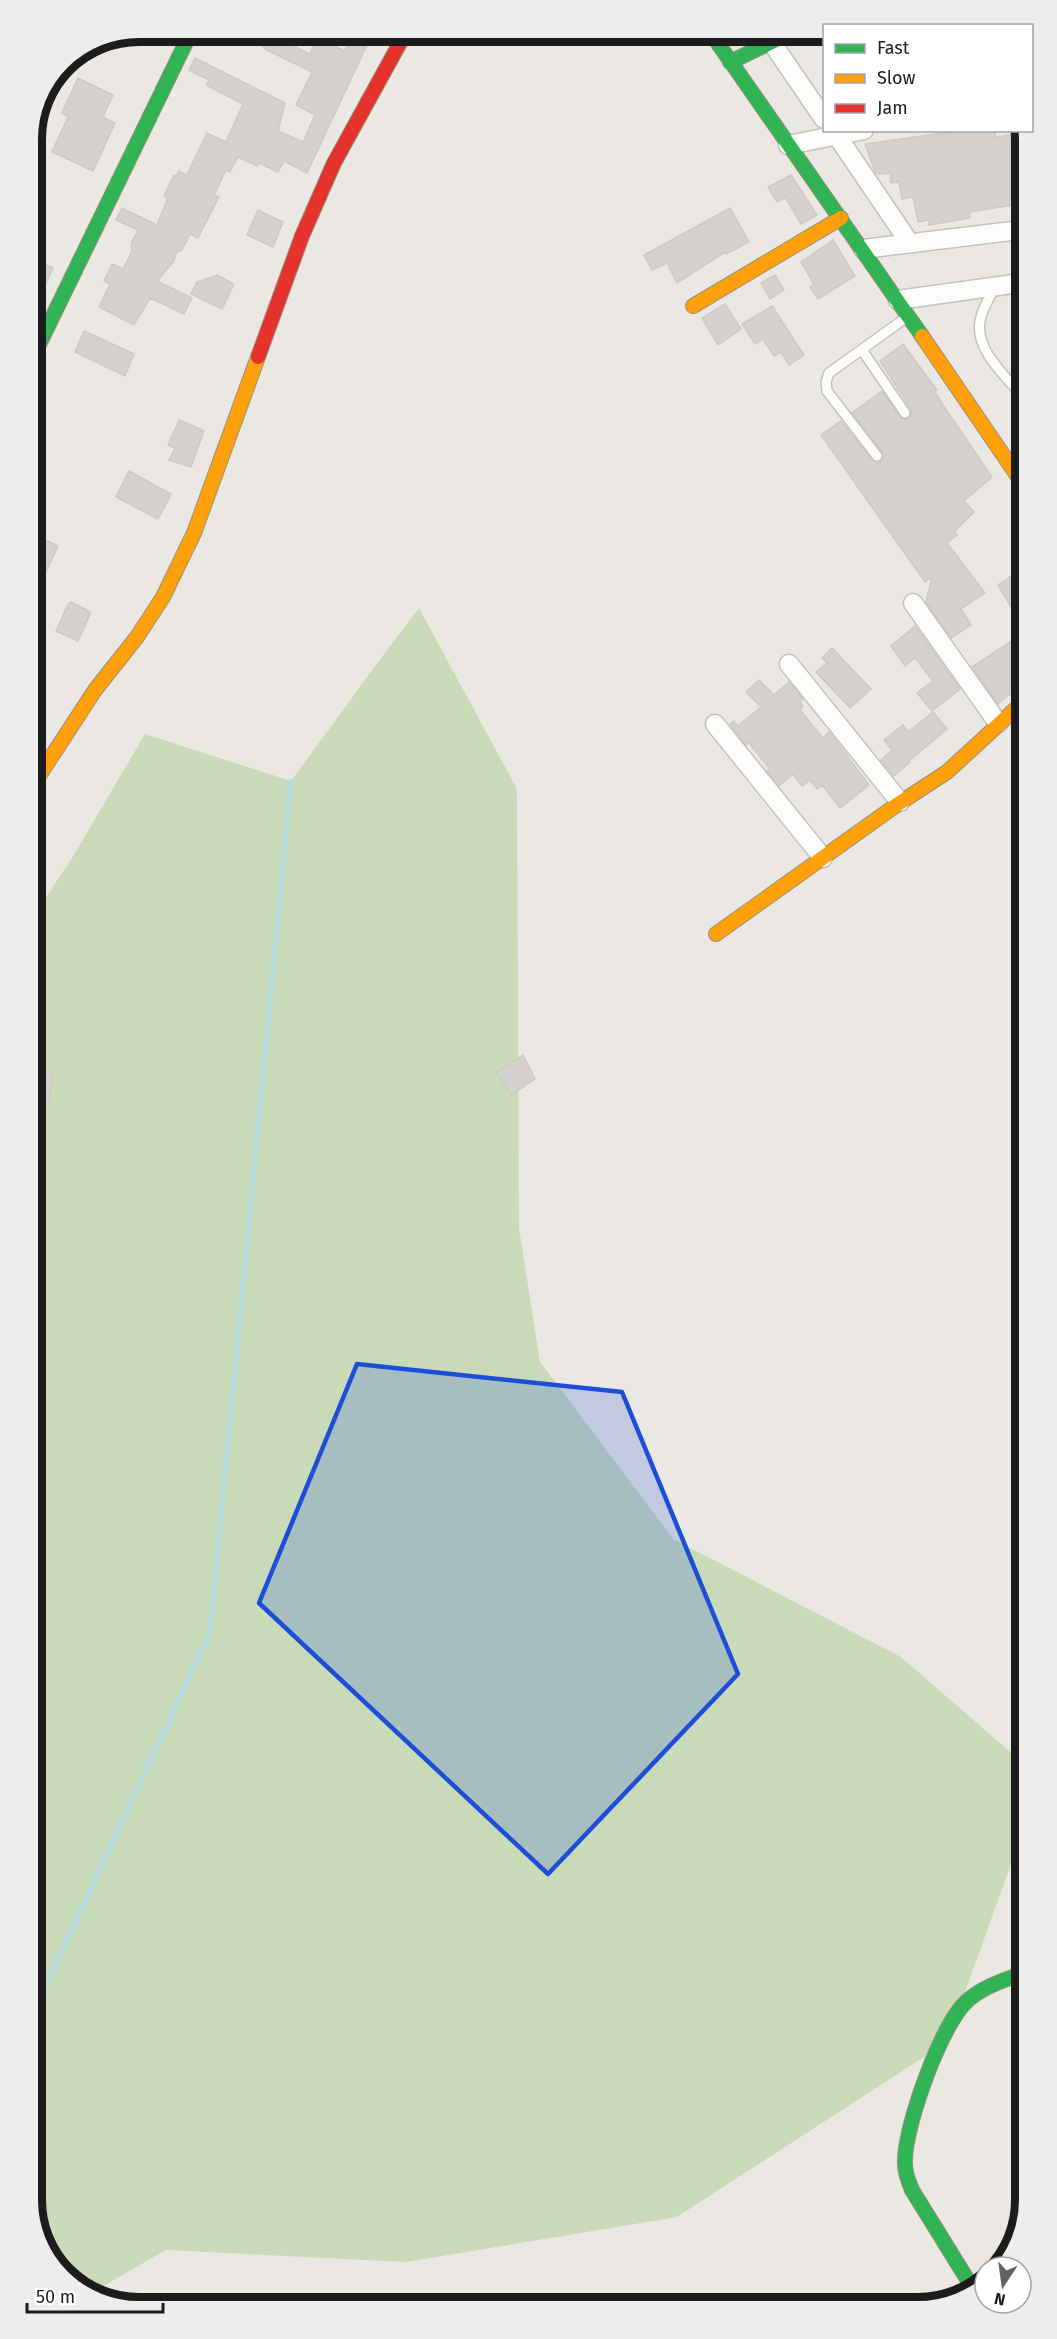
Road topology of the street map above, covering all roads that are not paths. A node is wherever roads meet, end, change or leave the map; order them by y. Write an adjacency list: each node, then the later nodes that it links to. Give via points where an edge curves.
1 (186, 42): 18 (street)
2 (401, 42): 29 (street, via 334,163 307,226 194,533 163,597)
3 (717, 42): 5 (street)
4 (772, 43): 5 (street); 6 (street)
5 (730, 62): 8 (street)
6 (823, 116)
7 (834, 133): 8 (street); 11 (street)
8 (788, 146): 9 (street)
9 (841, 218): 12 (street); 16 (street)
10 (1015, 231): 11 (street)
11 (909, 242): 12 (street)
12 (863, 249): 15 (street)
13 (1015, 284): 14 (street)
14 (994, 286): 15 (street); 20 (lane, via 980,318 980,330 986,352)
15 (898, 300): 17 (street)
16 (693, 306)
17 (909, 316): 19 (lane); 23 (street)
18 (42, 338)
19 (862, 350): 21 (lane); 22 (lane, via 829,373 826,387)
20 (1015, 387)
21 (905, 413)
22 (877, 456)
23 (1015, 472)
24 (913, 603): 27 (street)
25 (789, 664): 30 (street)
26 (1015, 709): 27 (street)
27 (998, 723): 30 (street, via 955,766)
28 (715, 724): 31 (street)
29 (42, 771)
30 (900, 802): 31 (street)
31 (823, 858): 32 (street)
32 (716, 934)
33 (1015, 1977): 34 (street, via 966,2001 954,2015 920,2100 904,2155 912,2190)
34 (969, 2282)

